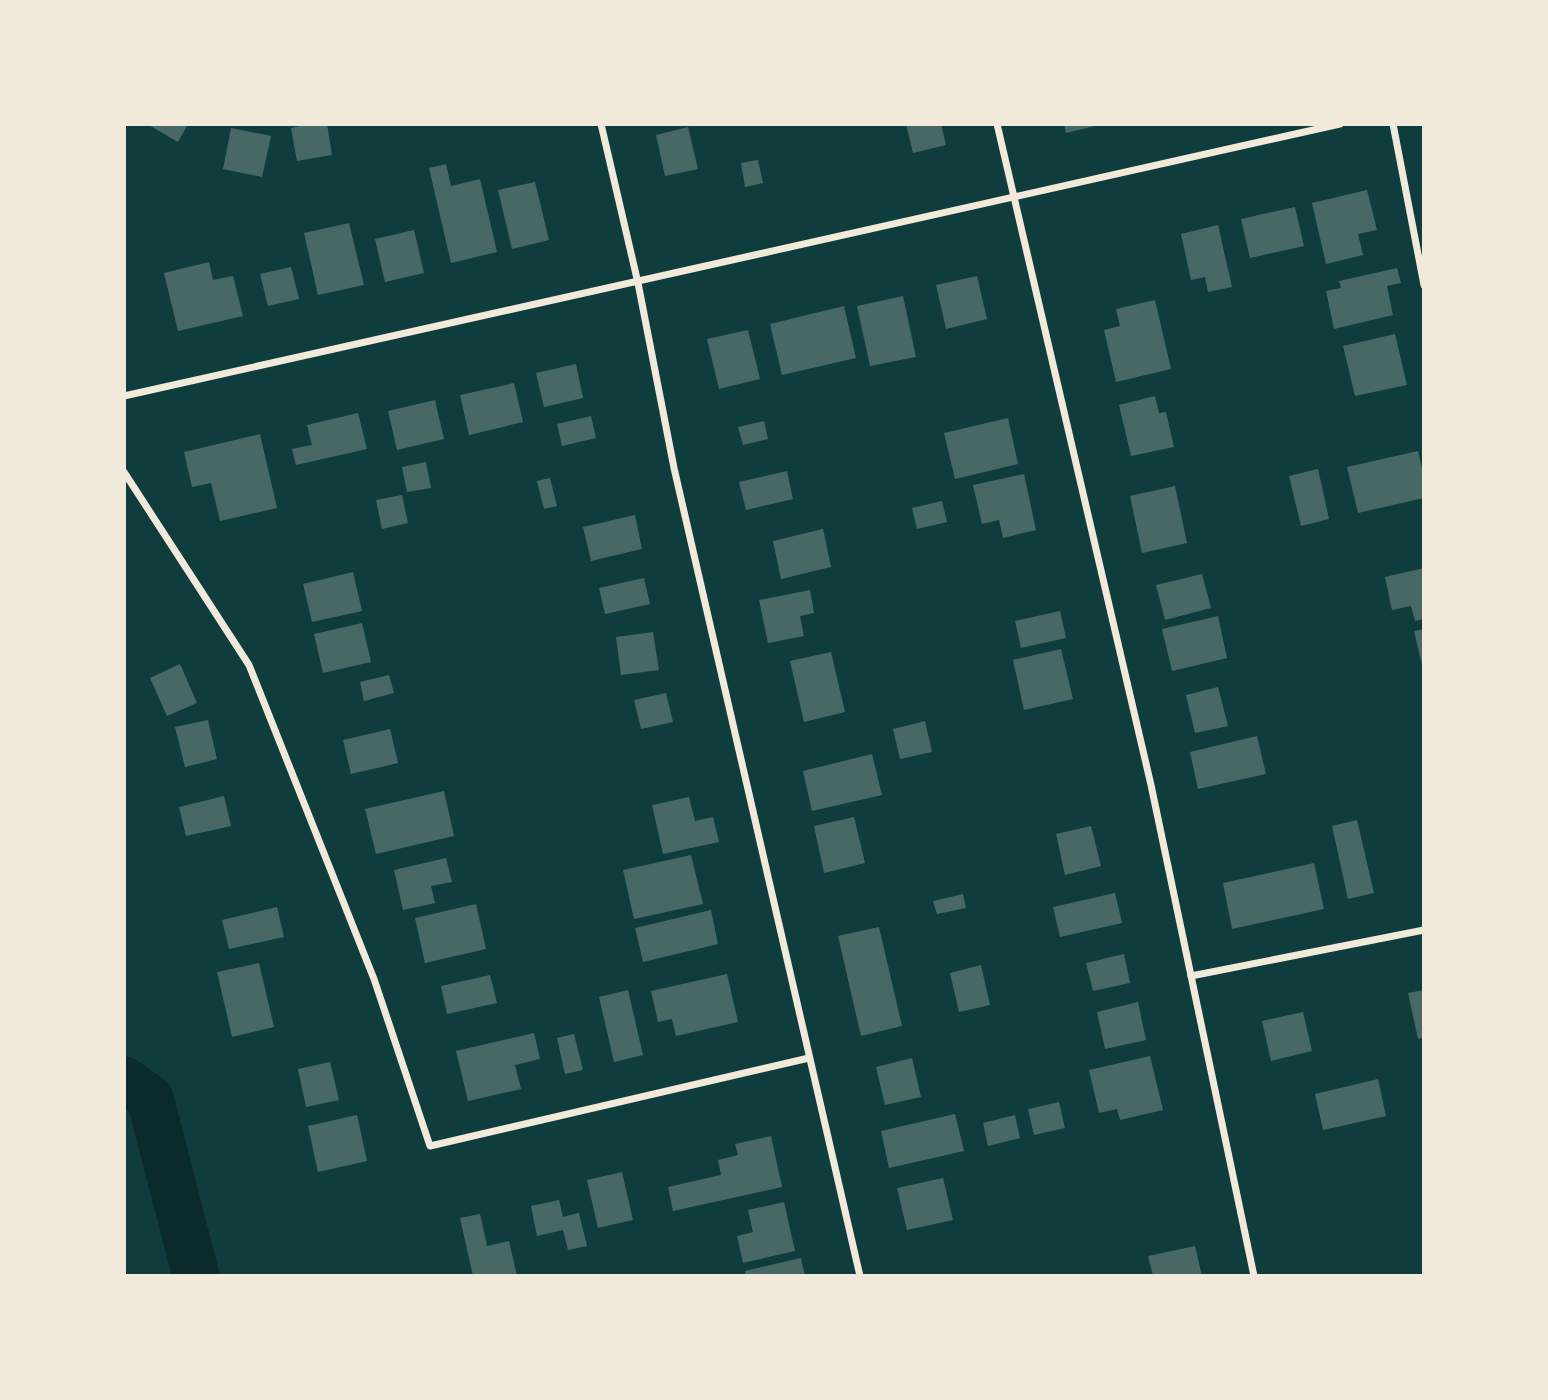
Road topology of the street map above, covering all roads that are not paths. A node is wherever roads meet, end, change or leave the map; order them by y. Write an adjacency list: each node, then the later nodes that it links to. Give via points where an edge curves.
1 (601, 124): 6 (street)
2 (997, 124): 5 (street)
3 (1340, 124): 5 (street)
4 (1393, 124): 7 (street)
5 (1014, 198): 6 (street); 11 (street)
6 (638, 283): 8 (street); 12 (street, via 674,468)
7 (1424, 285)
8 (124, 396)
9 (124, 472): 12 (street, via 249,665 374,979 430,1146)
10 (1424, 930): 11 (street)
11 (1191, 976): 14 (street)
12 (809, 1058): 13 (street)
13 (860, 1276)
14 (1254, 1276)

